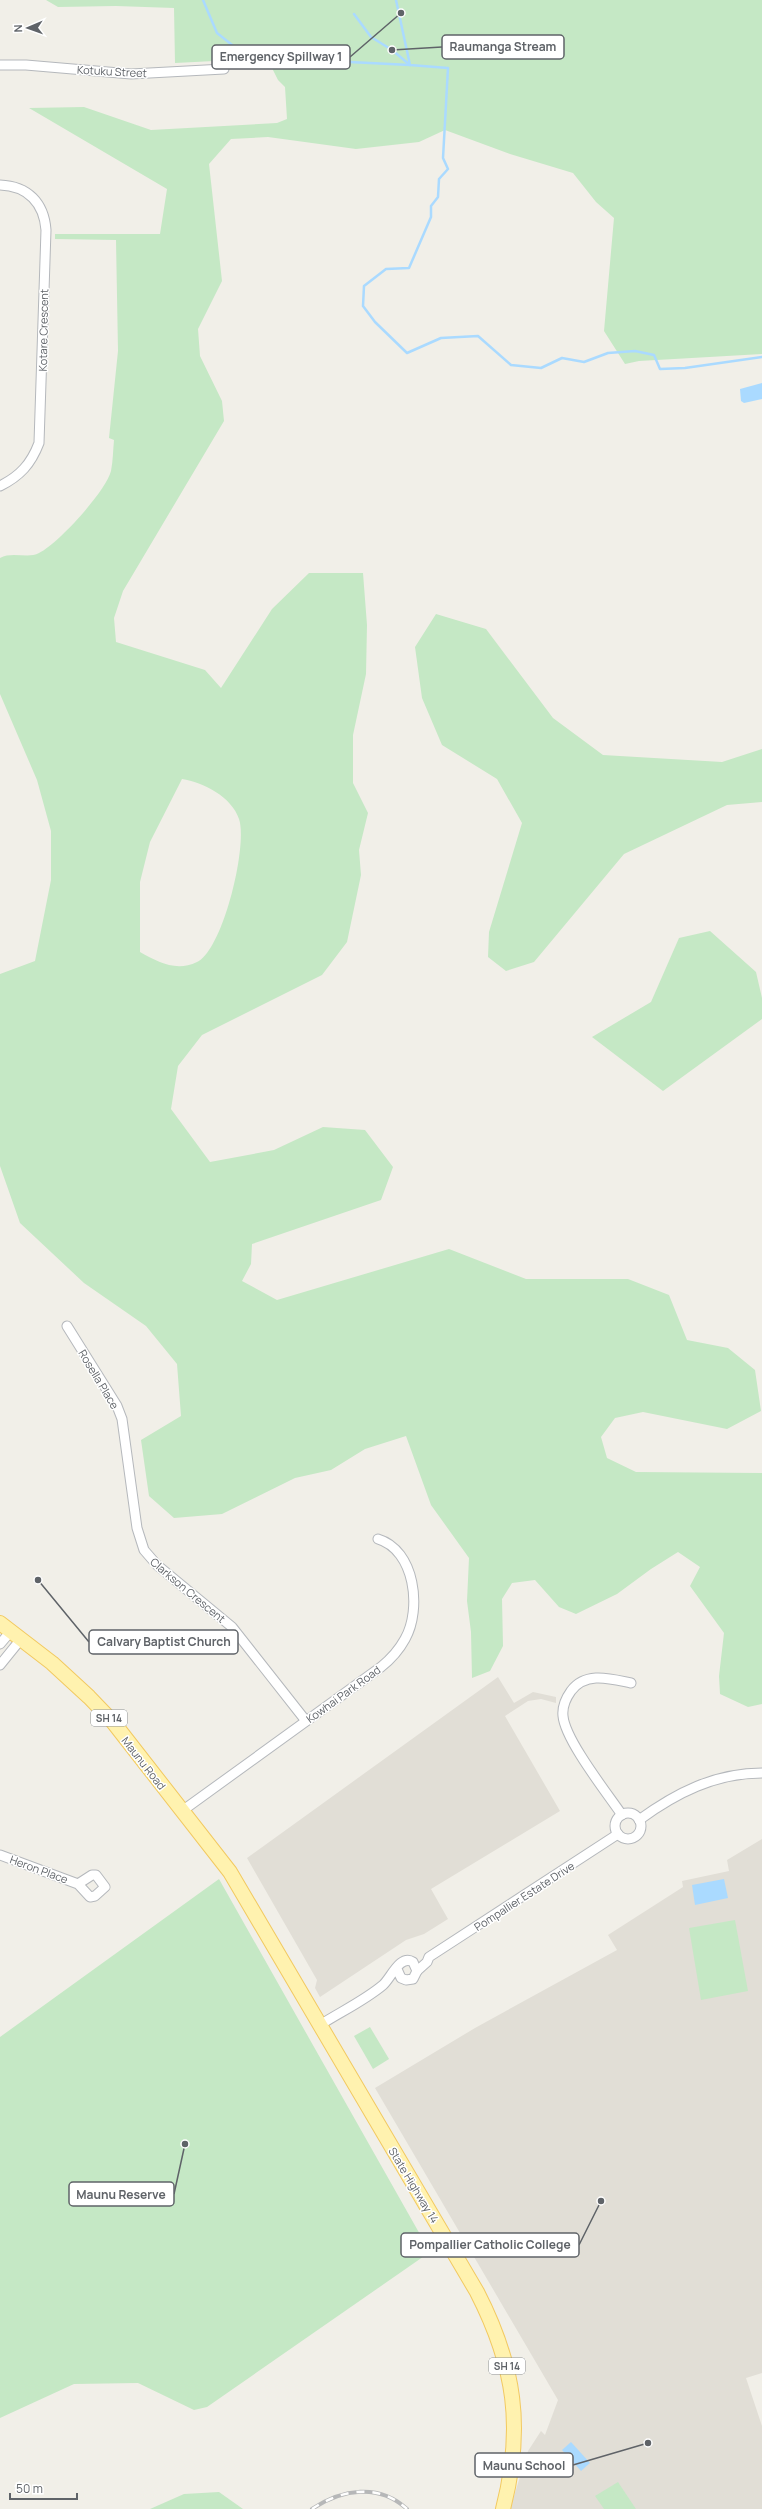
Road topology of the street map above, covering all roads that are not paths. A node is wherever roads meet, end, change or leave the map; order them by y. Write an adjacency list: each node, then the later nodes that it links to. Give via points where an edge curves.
1 (0, 65): 2 (street, Kotuku Street, via 131,74)
2 (224, 68)
3 (0, 185): 4 (street, Kotare Crescent, via 17,188 33,197 43,210 46,230 39,444 28,466)
4 (0, 486)
5 (67, 1326): 6 (street, Rosella Place, via 117,1406)
6 (124, 1435): 12 (street, Clarkson Crescent, via 139,1539 144,1550 157,1565 232,1627)
7 (378, 1539): 12 (street, Kowhai Park Road, via 394,1547 408,1570 412,1584 413,1612 406,1638 386,1662)
8 (11, 1631): 9 (street); 10 (street); 14 (main road, Maunu Road / SH 14, via 90,1696)
9 (0, 1644)
10 (0, 1665)
11 (631, 1683): 15 (street, via 599,1677 580,1682 567,1696 562,1716 569,1736)
12 (306, 1721): 14 (street, Kowhai Park Road)
13 (762, 1773): 16 (street, via 718,1777 694,1786)
14 (182, 1811): 20 (main road, Maunu Road / SH 14, via 230,1872)
15 (622, 1815): 16 (street, via 633,1814); 17 (street, via 616,1826)
16 (639, 1820): 17 (street, via 641,1828 637,1836 629,1839)
17 (618, 1834): 21 (street, Pompallier Estate Drive)
18 (0, 1855): 19 (street, Heron Place)
19 (78, 1884)
20 (250, 1905): 27 (main road, State Highway 14 / SH 14)
21 (429, 1957): 22 (street, Pompallier Estate Drive); 24 (street, Pompallier Estate Drive)
22 (411, 1961): 23 (street, via 402,1962); 24 (street, via 416,1964)
23 (397, 1969): 25 (street, via 398,1975); 26 (street)
24 (418, 1971): 25 (street, via 413,1979)
25 (403, 1979): 26 (street)
26 (384, 1984): 27 (street)
27 (320, 2025): 28 (main road, State Highway 14 / SH 14, via 477,2292 499,2340 507,2365 514,2432 511,2474)
28 (502, 2509)

